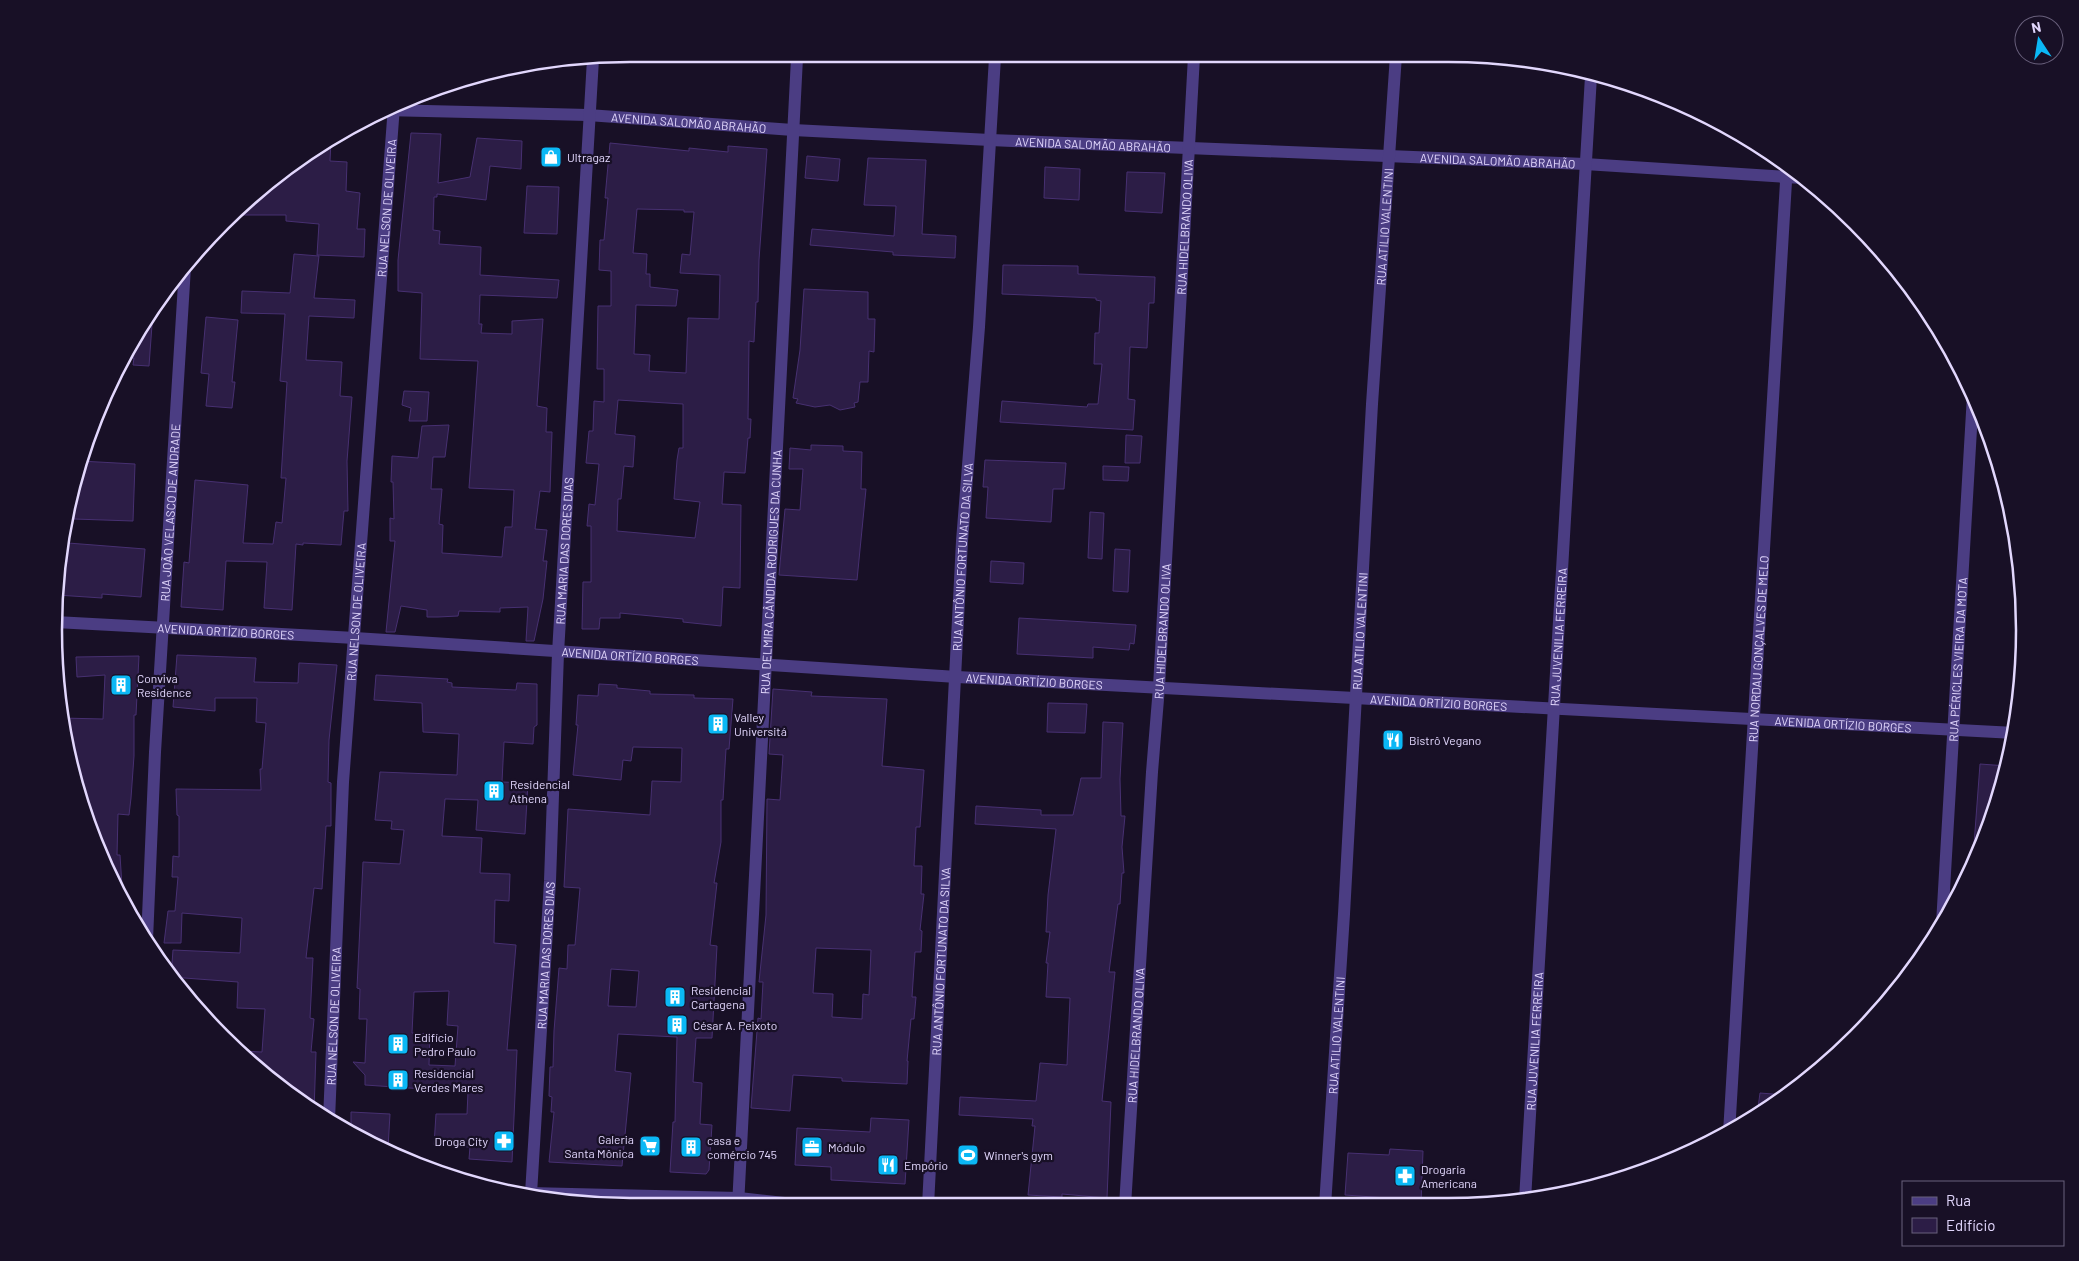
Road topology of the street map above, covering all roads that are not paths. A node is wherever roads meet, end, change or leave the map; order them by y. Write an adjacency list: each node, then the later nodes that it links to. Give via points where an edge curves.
1 (797, 62): 10 (street, RUA DELMIRA CÂNDIDA RODRIGUES DA CUNHA)
2 (995, 62): 11 (street, RUA ANTÔNIO FORTUNATO DA SILVA)
3 (1194, 62): 12 (street, RUA HIDELBRANDO OLIVA)
4 (1395, 62): 13 (street, RUA ATILIO VALENTINI)
5 (593, 64): 9 (street, RUA MARIA DAS DORES DIAS)
6 (1590, 80): 14 (street, RUA JUVENILIA FERREIRA)
7 (407, 109): 9 (street, AVENIDA SALOMÃO ABRAHÃO)
8 (390, 116): 21 (street, RUA NELSON DE OLIVEIRA)
9 (588, 116): 10 (street, AVENIDA SALOMÃO ABRAHÃO); 22 (street, RUA MARIA DAS DORES DIAS)
10 (793, 130): 11 (street, AVENIDA SALOMÃO ABRAHÃO); 23 (street, RUA DELMIRA CÂNDIDA RODRIGUES DA CUNHA)
11 (990, 140): 12 (street, AVENIDA SALOMÃO ABRAHÃO); 24 (street, RUA ANTÔNIO FORTUNATO DA SILVA, via 962,541)
12 (1189, 147): 13 (street, AVENIDA SALOMÃO ABRAHÃO); 25 (street, RUA HIDELBRANDO OLIVA)
13 (1388, 158): 14 (street, AVENIDA SALOMÃO ABRAHÃO); 26 (street, RUA ATILIO VALENTINI)
14 (1586, 164): 15 (street, AVENIDA SALOMÃO ABRAHÃO); 27 (street, RUA JUVENILIA FERREIRA)
15 (1782, 171)
16 (1786, 174): 28 (street, RUA NORDAU GONÇALVES DE MELO)
17 (184, 280): 20 (street, RUA JOÃO VELASCO DE ANDRADE)
18 (1972, 411): 29 (street, RUA PÉRICLES VIEIRA DA MOTA)
19 (62, 622): 20 (street, AVENIDA ORTÍZIO BORGES)
20 (163, 627): 21 (street, AVENIDA ORTÍZIO BORGES); 32 (street, RUA JOÃO VELASCO DE ANDRADE)
21 (355, 638): 22 (street, AVENIDA ORTÍZIO BORGES); 33 (street, RUA NELSON DE OLIVEIRA, via 343,782)
22 (558, 653): 23 (street, AVENIDA ORTÍZIO BORGES); 35 (street, RUA MARIA DAS DORES DIAS, via 550,881)
23 (764, 664): 24 (street, AVENIDA ORTÍZIO BORGES); 39 (street, RUA DELMIRA CÂNDIDA RODRIGUES DA CUNHA)
24 (957, 677): 25 (street, AVENIDA ORTÍZIO BORGES); 40 (street, RUA ANTÔNIO FORTUNATO DA SILVA)
25 (1159, 686): 26 (street, AVENIDA ORTÍZIO BORGES); 41 (street, RUA HIDELBRANDO OLIVA)
26 (1356, 698): 27 (street, AVENIDA ORTÍZIO BORGES); 42 (street, RUA ATILIO VALENTINI)
27 (1554, 709): 28 (street, AVENIDA ORTÍZIO BORGES); 36 (street, RUA JUVENILIA FERREIRA)
28 (1753, 719): 29 (street, AVENIDA ORTÍZIO BORGES); 34 (street, RUA NORDAU GONÇALVES DE MELO)
29 (1953, 730): 30 (street, AVENIDA ORTÍZIO BORGES); 31 (street, RUA PÉRICLES VIEIRA DA MOTA)
30 (2007, 733)
31 (1943, 909)
32 (148, 928)
33 (330, 1112)
34 (1730, 1123)
35 (530, 1190)
36 (1526, 1193)
37 (579, 1196): 38 (street)
38 (634, 1198)
39 (738, 1198)
40 (928, 1198)
41 (1125, 1198)
42 (1325, 1198)

